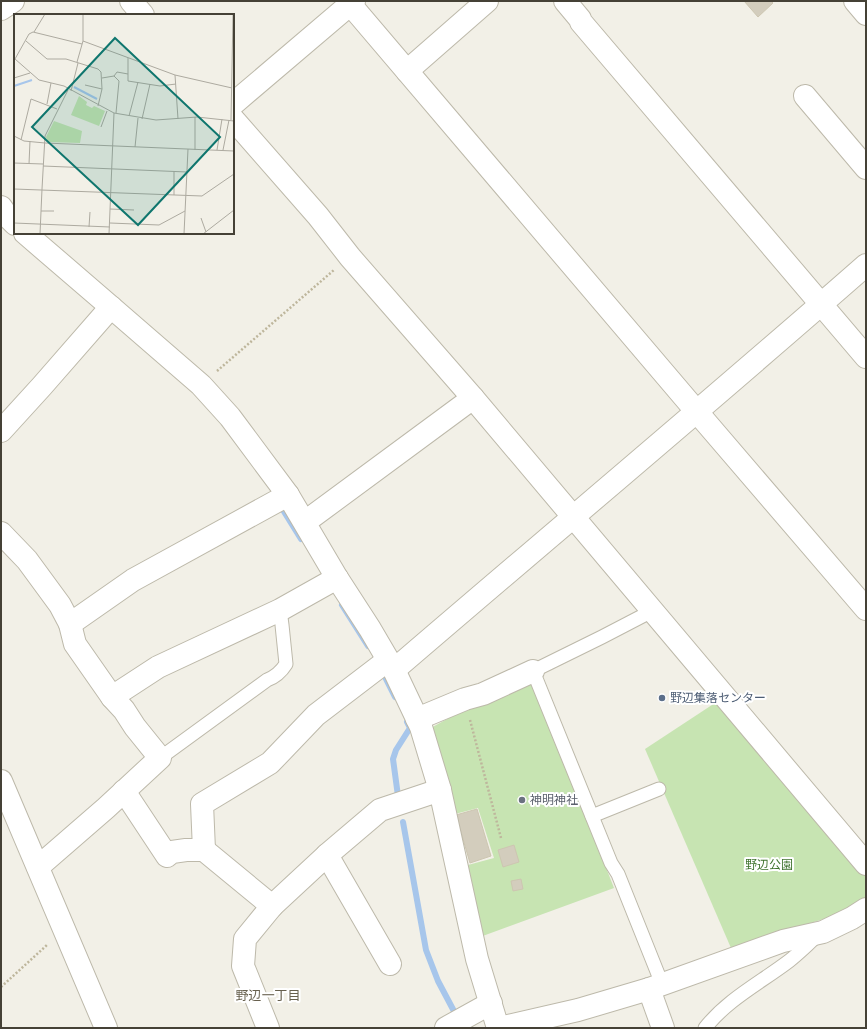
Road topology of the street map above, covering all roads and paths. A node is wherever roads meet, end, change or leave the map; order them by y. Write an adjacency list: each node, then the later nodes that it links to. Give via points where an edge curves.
1 (13, 1): 7 (street)
2 (131, 1): 8 (street)
3 (487, 1): 10 (street)
4 (565, 1): 20 (street)
5 (855, 1): 9 (street)
6 (352, 3): 10 (street); 12 (street)
7 (1, 9)
8 (142, 14)
9 (866, 14)
10 (407, 71): 25 (street)
11 (805, 96): 14 (street)
12 (234, 103)
13 (234, 120): 18 (street)
14 (866, 168)
15 (1, 207): 16 (street)
16 (14, 223)
17 (26, 234): 21 (street)
18 (350, 256): 23 (path); 24 (street)
19 (866, 265): 20 (street)
20 (821, 305): 22 (street); 25 (street)
21 (111, 306): 23 (street); 26 (street)
22 (866, 357)
23 (201, 385): 27 (street, via 230,417)
24 (473, 398): 28 (street); 29 (street)
25 (697, 412): 28 (street); 32 (street)
26 (1, 431)
27 (288, 495): 29 (street); 35 (street, via 133,580)
28 (573, 516): 34 (street); 36 (street)
29 (305, 522): 31 (street)
30 (1, 533): 35 (street, via 27,560 60,605)
31 (337, 578): 33 (street); 36 (street)
32 (866, 609)
33 (280, 610): 38 (street, via 158,667); 41 (lane, via 286,664 283,668 275,677 267,680)
34 (652, 611): 37 (lane); 50 (street)
35 (70, 624): 38 (street, via 75,644)
36 (391, 665): 40 (street); 48 (street, via 316,715 270,763 202,804)
37 (533, 671): 39 (street); 46 (lane)
38 (112, 697): 41 (street)
39 (465, 699): 40 (street); 47 (path)
40 (417, 719): 44 (street)
41 (160, 758): 45 (street)
42 (1, 781): 51 (street)
43 (659, 789): 46 (lane)
44 (440, 790): 49 (street, via 380,810); 59 (street, via 477,959)
45 (124, 791): 48 (street, via 167,856 172,852); 51 (street)
46 (592, 816): 57 (lane, via 618,874)
47 (501, 838)
48 (204, 850): 52 (street)
49 (327, 855): 52 (street); 56 (street)
50 (866, 864)
51 (38, 867): 54 (street)
52 (272, 906): 61 (street, via 245,939 243,966)
53 (866, 908): 55 (street)
54 (64, 930): 58 (path); 60 (street)
55 (823, 932): 57 (street, via 783,941); 65 (lane, via 789,961 746,990)
56 (390, 964)
57 (655, 986): 63 (street, via 578,1010); 64 (street)
58 (1, 987)
59 (491, 1003): 62 (street); 63 (street)
60 (106, 1028)
61 (268, 1028)
62 (446, 1028)
63 (499, 1028)
64 (663, 1028)
65 (705, 1028)

